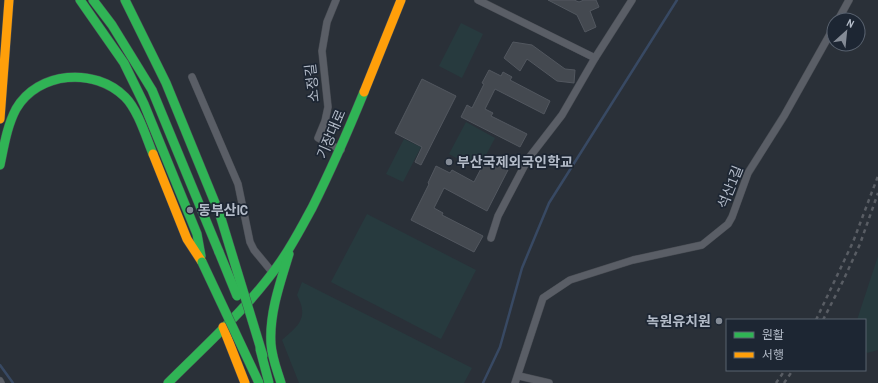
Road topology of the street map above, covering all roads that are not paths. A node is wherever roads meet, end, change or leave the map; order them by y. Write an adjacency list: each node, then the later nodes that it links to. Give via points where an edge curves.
1 (9, 0): 14 (main road)
2 (80, 0): 19 (main road, via 124,63 144,104 196,234)
3 (93, 0): 23 (main road, bridge, via 112,25 152,90)
4 (125, 0): 23 (main road, bridge, via 166,84 220,215)
5 (336, 0): 15 (street, 소정길, via 327,22 322,51 328,107 318,138)
6 (400, 0): 15 (main road, 기장대로)
7 (478, 0): 12 (street)
8 (632, 0): 12 (street)
9 (849, 0): 10 (street)
10 (842, 12)
11 (826, 41): 24 (street, 석산1길, via 748,173 728,224 702,245 633,260 570,280 543,298)
12 (595, 58): 17 (street, via 562,115 528,159 498,216)
13 (192, 77): 20 (street, via 238,184 250,242)
14 (0, 119)
15 (341, 150): 18 (main road, 기장대로)
16 (0, 165): 19 (main road, via 9,125 18,108 32,91 55,79 80,76 104,82 125,97 138,117 187,239)
17 (491, 238)
18 (291, 246): 20 (main road, 기장대로); 29 (main road, via 273,315 271,339)
19 (202, 262): 27 (main road, bridge)
20 (273, 273): 21 (main road, 기장대로)
21 (248, 301): 22 (main road, 기장대로); 29 (main road)
22 (223, 328): 25 (main road, 기장대로); 26 (main road)
23 (263, 356): 28 (main road, bridge)
24 (519, 376): 30 (street); 31 (street)
25 (168, 383)
26 (245, 383)
27 (258, 383)
28 (269, 383)
29 (280, 383)
30 (515, 383)
31 (549, 383)

